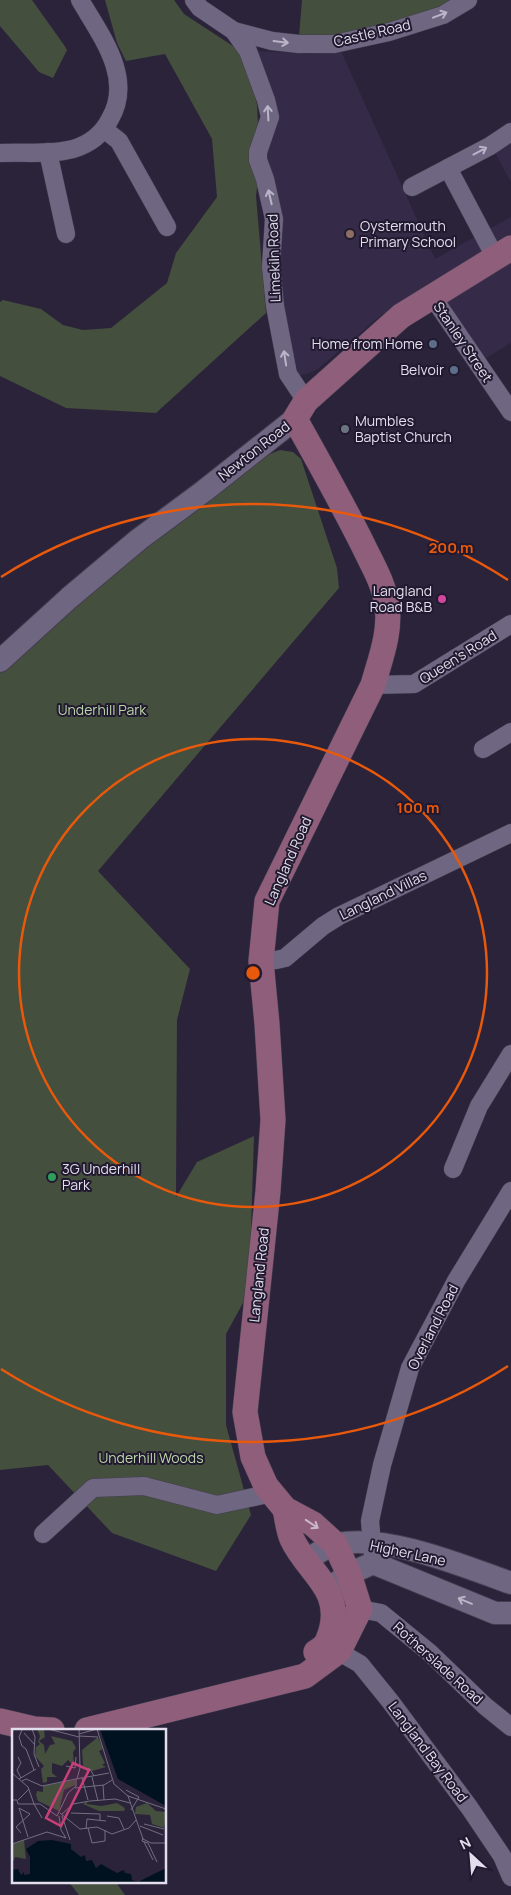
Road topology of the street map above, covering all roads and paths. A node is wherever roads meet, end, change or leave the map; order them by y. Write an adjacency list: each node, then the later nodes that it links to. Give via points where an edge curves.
1 (80, 0): 5 (street, via 107,46 118,74 118,101)
2 (194, 0): 4 (street, Castle Road, via 200,8)
3 (468, 0): 4 (street, Castle Road, one-way to 3, via 272,41 334,44 389,32 443,15)
4 (234, 31): 15 (street, Limekiln Road, one-way to 4, via 288,374 275,306 271,266 274,219 258,160 270,117 248,50)
5 (105, 130): 7 (street, via 89,143); 11 (street, via 119,141)
6 (511, 132): 9 (street, one-way to 6)
7 (48, 152): 8 (street); 12 (street)
8 (0, 153)
9 (448, 168): 10 (street); 13 (street)
10 (412, 188)
11 (167, 227)
12 (66, 234)
13 (503, 253): 14 (main road, Newton Road)
14 (432, 296): 15 (main road, Newton Road, via 400,316); 16 (street, Stanley Street)
15 (301, 410): 18 (street, Newton Road, via 204,491 138,540); 19 (main road, Langland Road, via 338,495 381,580 388,608 383,648)
16 (511, 412)
17 (511, 624): 19 (street, Queen's Road, via 414,684)
18 (0, 661)
19 (373, 685): 23 (main road, Langland Road, via 267,901)
20 (511, 732): 21 (street)
21 (483, 749)
22 (511, 833): 23 (street, Langland Villas, via 339,916 285,958)
23 (261, 961): 27 (main road, Langland Road, via 273,1120 245,1412 253,1457 266,1486)
24 (511, 1054): 25 (street, via 479,1106)
25 (453, 1169)
26 (511, 1191): 30 (street, Overland Road, via 456,1281 410,1368 370,1521)
27 (278, 1501): 28 (street, via 217,1505 144,1486 93,1488); 29 (main road, one-way to 29, via 314,1524); 31 (main road, Langland Road, via 292,1538)
28 (43, 1534)
29 (335, 1544): 30 (street, Higher Lane); 31 (street, Higher Lane); 32 (main road)
30 (373, 1553): 32 (street, Higher Lane); 33 (street, Higher Lane, via 434,1556); 36 (street, Higher Lane, one-way to 30, via 495,1613)
31 (306, 1560): 34 (main road, Langland Road)
32 (349, 1574): 34 (street, Higher Lane); 35 (main road)
33 (511, 1583)
34 (328, 1589): 37 (main road, Langland Road, via 333,1604)
35 (360, 1609): 37 (main road); 39 (street, Rotherslade Road, via 381,1613)
36 (511, 1613)
37 (333, 1640): 41 (main road, via 288,1672 256,1687); 42 (street, Langland Bay Road, via 360,1664 390,1701 469,1807 502,1856)
38 (0, 1721): 40 (main road)
39 (511, 1727)
40 (34, 1729)
41 (91, 1729)
42 (511, 1877)

